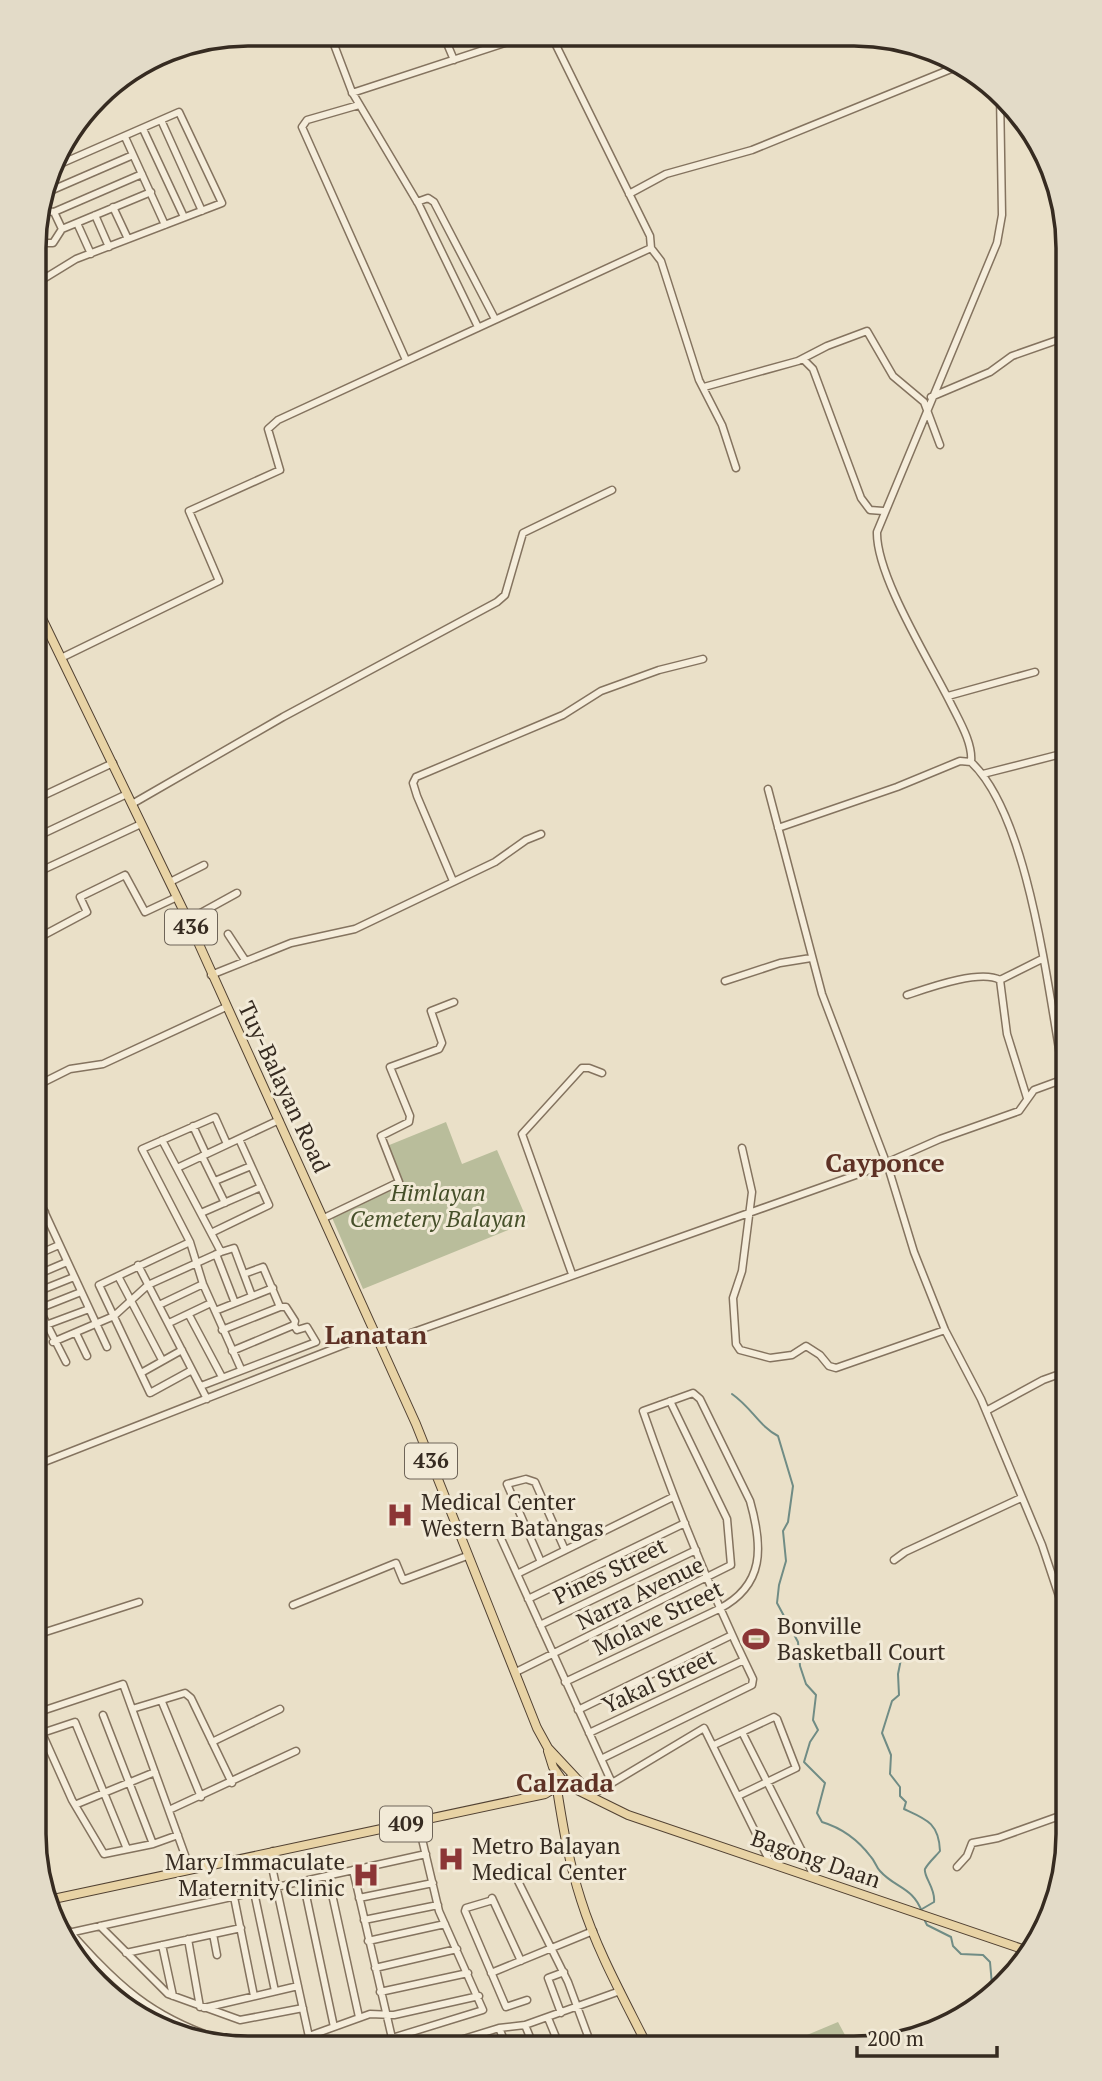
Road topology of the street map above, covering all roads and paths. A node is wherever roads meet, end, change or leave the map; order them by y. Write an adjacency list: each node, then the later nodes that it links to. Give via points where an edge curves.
1 (334, 46): 7 (street)
2 (448, 46): 5 (street)
3 (496, 46): 5 (street)
4 (556, 46): 20 (street)
5 (454, 60): 7 (street)
6 (950, 70): 20 (street, via 752,150 666,174)
7 (352, 93): 8 (street)
8 (359, 105): 21 (street); 41 (street, via 306,120 302,127)
9 (1000, 108): 43 (street, via 1002,193 997,243)
10 (161, 120): 11 (street); 15 (street, via 179,112); 24 (street)
11 (143, 129): 12 (street); 27 (street)
12 (125, 137): 13 (street); 16 (street)
13 (133, 155): 17 (street); 18 (street)
14 (208, 155): 15 (street)
15 (201, 158): 24 (street, via 222,203)
16 (65, 162)
17 (142, 174): 19 (street); 25 (street)
18 (54, 189)
19 (150, 192): 22 (street); 29 (street)
20 (629, 194): 34 (street, via 650,236)
21 (417, 202): 37 (street, via 428,198 434,202); 38 (street)
22 (113, 207): 26 (street); 31 (street)
23 (49, 211): 25 (street)
24 (202, 211): 27 (street)
25 (54, 212): 30 (street)
26 (95, 215): 28 (street); 33 (street)
27 (184, 218): 29 (street)
28 (77, 223): 30 (street); 35 (street)
29 (165, 225): 31 (street)
30 (62, 229): 32 (street, via 53,243)
31 (128, 239): 33 (street)
32 (46, 243)
33 (109, 247): 35 (street)
34 (650, 248): 37 (street); 42 (street, via 661,261)
35 (91, 254): 36 (street)
36 (46, 278)
37 (495, 319): 38 (street)
38 (478, 327): 41 (street)
39 (1056, 341): 43 (street, via 1012,356 990,372)
40 (803, 359): 42 (street); 44 (street, via 843,339 870,332 892,376); 49 (street, via 813,369 862,498 870,510)
41 (407, 360): 51 (street, via 278,420 268,429 280,470 189,511 219,581)
42 (704, 387): 47 (street)
43 (931, 397): 44 (street); 45 (street)
44 (922, 400): 45 (street)
45 (928, 409): 46 (street); 49 (street)
46 (940, 445)
47 (736, 468)
48 (612, 490): 62 (street, via 523,534 505,595 497,602)
49 (883, 511): 54 (street, via 877,532 879,554)
50 (46, 626): 51 (main road, Tuy-Balayan Road / 436)
51 (61, 658): 57 (main road, Tuy-Balayan Road / 436)
52 (703, 659): 69 (street, via 601,691 563,715 416,777 417,796)
53 (1035, 672): 54 (street)
54 (948, 696): 56 (street)
55 (1056, 755): 58 (street)
56 (971, 762): 58 (street); 64 (street, via 960,761)
57 (113, 763): 60 (street); 61 (main road, Tuy-Balayan Road / 436)
58 (983, 774): 77 (street, via 1017,842)
59 (768, 789): 64 (street)
60 (46, 794)
61 (127, 794): 62 (main road, Tuy-Balayan Road / 436); 65 (street)
62 (132, 804): 63 (main road, Tuy-Balayan Road / 436)
63 (141, 824): 68 (street); 70 (main road, Tuy-Balayan Road / 436)
64 (778, 828): 76 (street)
65 (46, 832)
66 (541, 834): 69 (street, via 505,858)
67 (204, 865): 70 (street)
68 (46, 868)
69 (453, 881): 78 (street, via 355,929 291,943)
70 (170, 882): 72 (main road, Tuy-Balayan Road / 436)
71 (237, 893): 73 (street)
72 (177, 897): 73 (main road, Tuy-Balayan Road / 436); 74 (street, via 145,912 125,874 80,897 87,912)
73 (188, 920): 79 (main road, Tuy-Balayan Road / 436)
74 (46, 934)
75 (228, 934): 78 (street)
76 (811, 958): 80 (street); 97 (street)
77 (1042, 959): 81 (street); 85 (street)
78 (245, 960): 79 (street)
79 (211, 975): 84 (main road, Tuy-Balayan Road / 436)
80 (725, 981)
81 (1000, 981): 82 (street, via 994,977 961,980); 89 (street, via 1007,1034)
82 (906, 995)
83 (454, 1002): 106 (street, via 431,1011 442,1043 439,1049 390,1067 410,1116 409,1122 381,1136 399,1182)
84 (226, 1007): 87 (street, via 103,1064 70,1069); 90 (main road, Tuy-Balayan Road / 436)
85 (1056, 1035)
86 (601, 1073): 117 (street, via 582,1068 522,1133)
87 (46, 1081)
88 (1056, 1081): 89 (street)
89 (1027, 1097): 97 (street, via 1019,1111)
90 (279, 1120): 92 (street); 106 (main road, Tuy-Balayan Road / 436)
91 (193, 1126): 93 (street); 94 (street, via 215,1117); 96 (street)
92 (239, 1139): 94 (street); 98 (street)
93 (162, 1140): 99 (street); 108 (street, via 142,1149)
94 (227, 1144): 96 (street)
95 (742, 1148): 103 (street, via 752,1192)
96 (204, 1155): 99 (street); 100 (street)
97 (884, 1164): 103 (street); 141 (street)
98 (251, 1166): 100 (street); 101 (street)
99 (177, 1168): 104 (street)
100 (215, 1181): 102 (street)
101 (261, 1187): 102 (street); 107 (street, via 269,1205)
102 (225, 1203): 104 (street)
103 (749, 1212): 117 (street); 141 (street, via 742,1272 733,1298 740,1350 770,1358 806,1346 836,1368)
104 (201, 1213): 107 (street)
105 (46, 1214): 109 (street)
106 (324, 1218): 143 (main road, Tuy-Balayan Road / 436)
107 (211, 1233): 111 (street)
108 (190, 1242): 113 (street); 114 (street)
109 (59, 1245): 110 (street); 112 (street)
110 (46, 1250)
111 (219, 1253): 113 (street); 116 (street, via 234,1248); 128 (street)
112 (67, 1262): 115 (street); 119 (street)
113 (199, 1262): 120 (street); 121 (street)
114 (138, 1265): 118 (street); 121 (street)
115 (46, 1271)
116 (244, 1274): 123 (street, via 263,1267); 125 (street)
117 (572, 1274): 145 (street)
118 (118, 1276): 126 (street); 135 (street, via 99,1285)
119 (74, 1277): 122 (street); 124 (street)
120 (203, 1284): 127 (street); 129 (street)
121 (148, 1285): 126 (street); 129 (street)
122 (46, 1288)
123 (273, 1288): 125 (street); 131 (street)
124 (81, 1292): 130 (street); 132 (street)
125 (252, 1296): 128 (street)
126 (130, 1301): 135 (street); 150 (street)
127 (211, 1303): 133 (street); 134 (street)
128 (235, 1303): 133 (street)
129 (159, 1305): 136 (street)
130 (46, 1306)
131 (280, 1307): 139 (street, via 286,1307); 140 (street)
132 (89, 1309): 137 (street); 138 (street)
133 (215, 1311): 140 (street)
134 (189, 1315): 136 (street); 156 (street)
135 (114, 1316): 138 (street); 154 (street)
136 (169, 1323): 147 (street)
137 (46, 1325): 144 (street)
138 (96, 1325): 142 (street); 146 (street)
139 (294, 1325): 148 (street); 152 (street, via 297,1330 311,1330 316,1342)
140 (222, 1330): 148 (street)
141 (945, 1330): 160 (street)
142 (76, 1333): 144 (street); 149 (street)
143 (374, 1333): 145 (main road, Tuy-Balayan Road / 436); 158 (street)
144 (53, 1342): 151 (street)
145 (380, 1344): 168 (main road, Tuy-Balayan Road / 436)
146 (107, 1347)
147 (182, 1350): 150 (street); 153 (street)
148 (232, 1351): 152 (street)
149 (87, 1356)
150 (162, 1360): 154 (street)
151 (66, 1362)
152 (242, 1369): 156 (street)
153 (192, 1370): 154 (street, via 150,1393); 157 (street)
154 (141, 1373)
155 (1056, 1375): 160 (street)
156 (222, 1377): 157 (street)
157 (201, 1386): 158 (street)
158 (207, 1399): 161 (street)
159 (670, 1401): 162 (street, Molave Street, via 643,1410); 172 (street, Narra Avenue, via 727,1519 731,1565); 177 (street, Molave Street, via 693,1393 700,1399 740,1478 755,1520 756,1576 738,1600)
160 (986, 1411): 163 (street)
161 (46, 1461)
162 (673, 1497): 164 (street); 166 (street)
163 (1021, 1498): 169 (street); 173 (street)
164 (685, 1523): 167 (street); 174 (street)
165 (498, 1532): 171 (street)
166 (565, 1550): 170 (street); 170 (street, via 535,1482 507,1483)
167 (696, 1550): 172 (street); 178 (street, Pines Street)
168 (467, 1556): 176 (street, via 403,1580 396,1563); 183 (main road, Tuy-Balayan Road / 436)
169 (894, 1560)
170 (541, 1562): 171 (street)
171 (517, 1574): 174 (street)
172 (706, 1580): 177 (street); 181 (street, Narra Avenue)
173 (1056, 1587)
174 (528, 1600): 178 (street)
175 (139, 1602): 179 (street)
176 (293, 1605)
177 (719, 1609): 180 (street); 184 (street, Molave Street)
178 (540, 1625): 181 (street)
179 (46, 1632)
180 (732, 1635): 182 (street); 189 (street)
181 (553, 1654): 183 (street, Narra Avenue); 184 (street)
182 (744, 1660): 193 (street, Yakal Street); 199 (street, via 752,1685)
183 (516, 1672): 197 (main road, Tuy-Balayan Road / 436)
184 (565, 1682): 189 (street)
185 (162, 1702): 186 (street); 195 (street, via 184,1693 191,1698); 210 (street)
186 (132, 1709): 188 (street, via 123,1684); 200 (street)
187 (280, 1709): 195 (street)
188 (46, 1710)
189 (578, 1710): 193 (street)
190 (103, 1715): 203 (street)
191 (46, 1732): 207 (street, via 75,1722)
192 (742, 1732): 196 (street); 202 (street); 202 (street, via 778,1719 796,1768)
193 (589, 1733): 199 (street)
194 (46, 1741): 211 (street)
195 (212, 1742): 204 (street)
196 (714, 1745): 205 (street, via 704,1728); 209 (street)
197 (548, 1748): 201 (main road, Tuy-Balayan Road / 436); 206 (main road, Tuy-Balayan Road / 436)
198 (296, 1751): 204 (street)
199 (601, 1759): 205 (street)
200 (155, 1772): 203 (street); 212 (street)
201 (573, 1777): 206 (main road, 409); 208 (main road, Bagong Daan / 436)
202 (766, 1782): 209 (street); 226 (street)
203 (130, 1783): 207 (street); 216 (street)
204 (232, 1783): 210 (street)
205 (612, 1783): 208 (street)
206 (561, 1787): 208 (main road, Bagong Daan / 436); 214 (main road, 409); 239 (main road, Tuy-Balayan Road, via 568,1856)
207 (104, 1792): 211 (street); 217 (street)
208 (592, 1795): 220 (main road, Bagong Daan / 436, via 628,1815)
209 (738, 1796): 220 (street)
210 (201, 1797): 212 (street)
211 (77, 1804): 217 (street, via 101,1851 111,1854)
212 (169, 1810): 215 (street)
213 (1056, 1817): 221 (street, via 972,1843)
214 (418, 1822): 218 (main road, 409); 219 (street)
215 (178, 1835): 216 (street); 222 (street)
216 (153, 1844): 217 (street)
217 (127, 1849)
218 (268, 1852): 222 (main road, 409); 229 (street, via 266,1862 272,1867)
219 (426, 1854): 223 (street); 228 (street)
220 (771, 1864): 226 (main road, Bagong Daan / 436)
221 (957, 1867)
222 (190, 1868): 233 (main road, 409)
223 (353, 1870): 224 (street); 232 (street)
224 (328, 1876): 227 (street); 270 (street)
225 (517, 1879): 248 (street)
226 (816, 1879): 246 (main road, Bagong Daan / 436)
227 (303, 1881): 229 (street); 275 (street)
228 (433, 1883): 232 (street); 234 (street)
229 (276, 1887): 230 (street); 256 (street)
230 (254, 1892): 231 (street); 257 (street)
231 (234, 1897): 237 (street); 238 (street)
232 (359, 1898): 235 (street)
233 (57, 1900)
234 (438, 1905): 235 (street); 236 (street)
235 (363, 1920): 244 (street)
236 (445, 1924): 244 (street); 247 (street)
237 (100, 1926): 240 (street); 249 (street)
238 (241, 1928): 242 (street); 261 (street)
239 (593, 1931): 248 (street); 259 (main road, Tuy-Balayan Road)
240 (73, 1932)
241 (73, 1934): 267 (street, via 109,1975)
242 (212, 1934): 243 (street); 250 (street)
243 (188, 1939): 245 (street); 264 (street)
244 (368, 1941): 252 (street)
245 (162, 1945): 249 (street); 260 (street)
246 (1020, 1948)
247 (457, 1949): 252 (street); 254 (street)
248 (553, 1949): 251 (street); 253 (street)
249 (126, 1953): 260 (street)
250 (217, 1955)
251 (522, 1961): 255 (street); 255 (street, via 492,1898 466,1908)
252 (375, 1968): 258 (street)
253 (564, 1972): 266 (street); 268 (street, via 548,1978)
254 (468, 1973): 258 (street); 262 (street)
255 (491, 1973): 263 (street, via 506,2007)
256 (298, 1986): 257 (street); 265 (street)
257 (275, 1992): 261 (street)
258 (380, 1992): 269 (street)
259 (620, 1992): 266 (street); 285 (main road, Tuy-Balayan Road)
260 (173, 1996): 264 (street)
261 (254, 1996): 264 (street)
262 (479, 1996): 269 (street); 280 (street, via 483,2010)
263 (527, 2000)
264 (202, 2008): 265 (street, via 240,2020)
265 (303, 2008): 278 (street)
266 (577, 2008): 268 (street); 284 (street)
267 (156, 2013)
268 (561, 2013): 272 (street)
269 (386, 2014): 270 (street); 279 (street)
270 (359, 2017): 275 (street)
271 (166, 2018): 273 (street)
272 (548, 2018): 274 (street); 283 (street)
273 (171, 2020)
274 (525, 2025): 276 (street); 282 (street)
275 (334, 2027): 278 (street)
276 (499, 2028): 277 (street); 281 (street)
277 (480, 2035)
278 (309, 2036)
279 (392, 2036)
280 (398, 2036)
281 (503, 2036)
282 (530, 2036)
283 (555, 2036)
284 (588, 2036)
285 (642, 2036)

